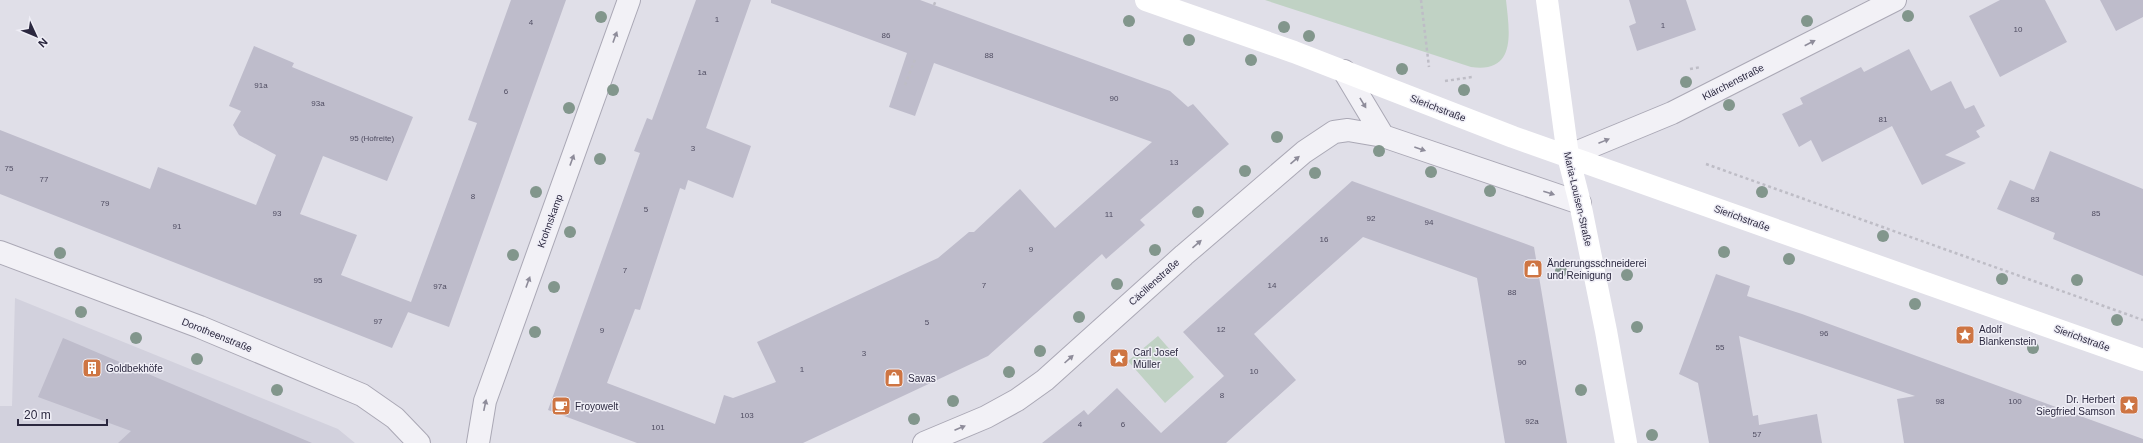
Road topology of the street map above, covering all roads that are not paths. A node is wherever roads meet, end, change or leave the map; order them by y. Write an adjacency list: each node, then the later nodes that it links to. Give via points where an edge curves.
1 (629, 0): 12 (street, Krohnskamp, one-way to 1, via 485,401)
2 (1146, 0): 5 (main road, Sierichstraße)
3 (1547, 0): 7 (main road, Maria-Louisen-Straße)
4 (1895, 0): 7 (street, Klärchenstraße, one-way to 4, via 1672,113)
5 (1344, 70): 6 (street, one-way to 6); 7 (main road, Sierichstraße)
6 (1383, 136): 8 (street, one-way to 8); 13 (street, Cäcilienstraße, one-way to 6, via 986,417 1017,400 1045,380 1184,256 1320,140 1334,132 1348,130)
7 (1568, 156): 8 (main road, Maria-Louisen-Straße); 10 (main road, Sierichstraße)
8 (1580, 203): 14 (main road, Maria-Louisen-Straße)
9 (0, 252): 11 (street, Dorotheenstraße, via 200,327 362,395 395,418)
10 (2143, 360)
11 (419, 443)
12 (478, 443)
13 (924, 443)
14 (1626, 443)

